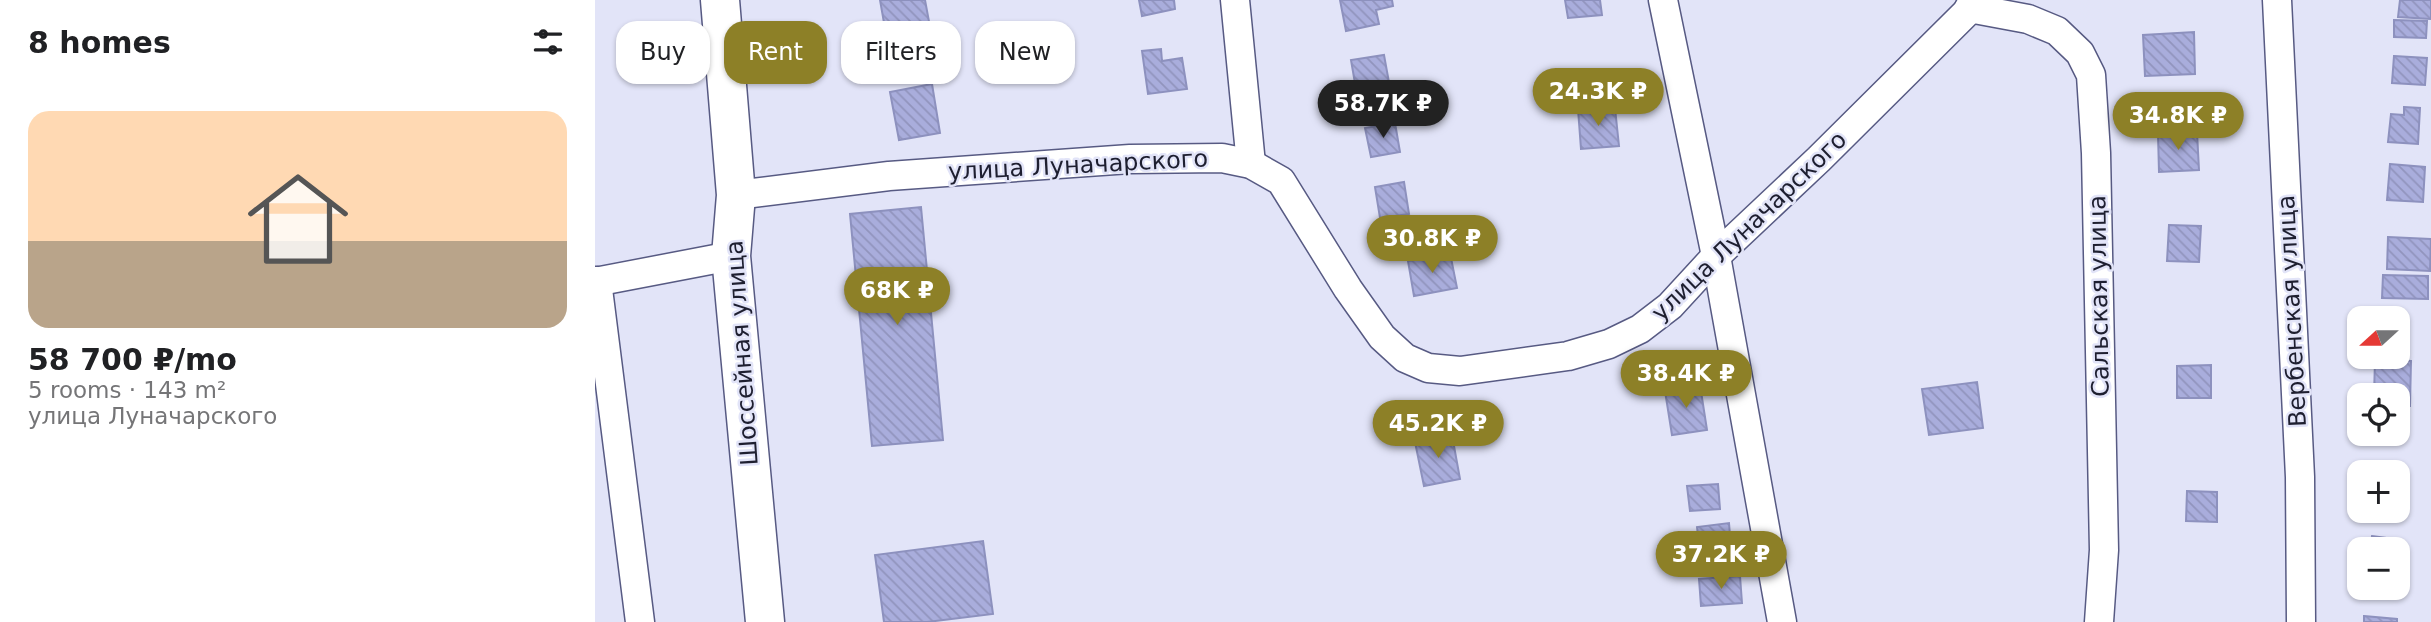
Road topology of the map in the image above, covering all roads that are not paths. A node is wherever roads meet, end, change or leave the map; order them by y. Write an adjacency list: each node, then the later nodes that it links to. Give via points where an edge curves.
1 (720, 0): 7 (main road, Шоссейная улица)
2 (1235, 0): 6 (street)
3 (1663, 0): 9 (street)
4 (2277, 0): 15 (street, Вербенская улица, via 2300,477)
5 (1974, 4): 9 (street, улица Луначарского); 14 (street, Сальская улица, via 2057,31 2080,53 2091,75 2104,550)
6 (1251, 164): 7 (street, улица Луначарского, via 1222,158 1130,159 890,176); 9 (street, улица Луначарского, via 1280,181 1382,337 1405,358 1428,368 1460,372 1568,356 1609,344 1640,329 1670,306)
7 (736, 195): 8 (main road, Шоссейная улица)
8 (731, 256): 10 (street); 12 (main road, Шоссейная улица)
9 (1716, 256): 13 (street)
10 (596, 282): 11 (street)
11 (641, 622)
12 (765, 622)
13 (1782, 622)
14 (2099, 622)
15 (2301, 622)

